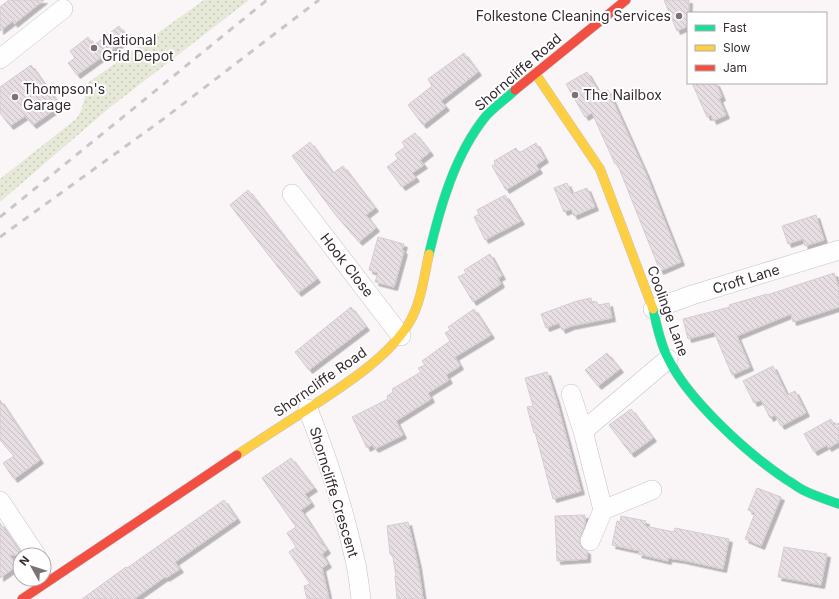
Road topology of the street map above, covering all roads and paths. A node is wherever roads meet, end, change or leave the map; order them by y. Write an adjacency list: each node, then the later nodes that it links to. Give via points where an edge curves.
1 (626, 0): 4 (street, Shorncliffe Road)
2 (63, 9): 3 (street)
3 (0, 59)
4 (535, 73): 7 (street, Coolinge Lane, via 600,169); 8 (street, Shorncliffe Road, via 488,115 474,132 462,154 444,199 419,299)
5 (292, 194): 8 (street, Hook Close)
6 (839, 250): 7 (street, Croft Lane)
7 (653, 309): 9 (street, Coolinge Lane)
8 (402, 336): 11 (street, Shorncliffe Road, via 370,366)
9 (668, 359): 12 (street); 15 (street, Coolinge Lane, via 686,387 736,440 804,491)
10 (571, 394): 12 (street)
11 (308, 409): 19 (street, Shorncliffe Road); 22 (street, Shorncliffe Crescent, via 341,505 355,558)
12 (583, 431): 16 (street)
13 (652, 490): 16 (street)
14 (0, 501): 18 (street)
15 (839, 504)
16 (603, 510): 17 (street)
17 (590, 541)
18 (31, 547)
19 (52, 570)
20 (34, 587): 21 (street, Shorncliffe Road)
21 (22, 599)
22 (361, 599)

